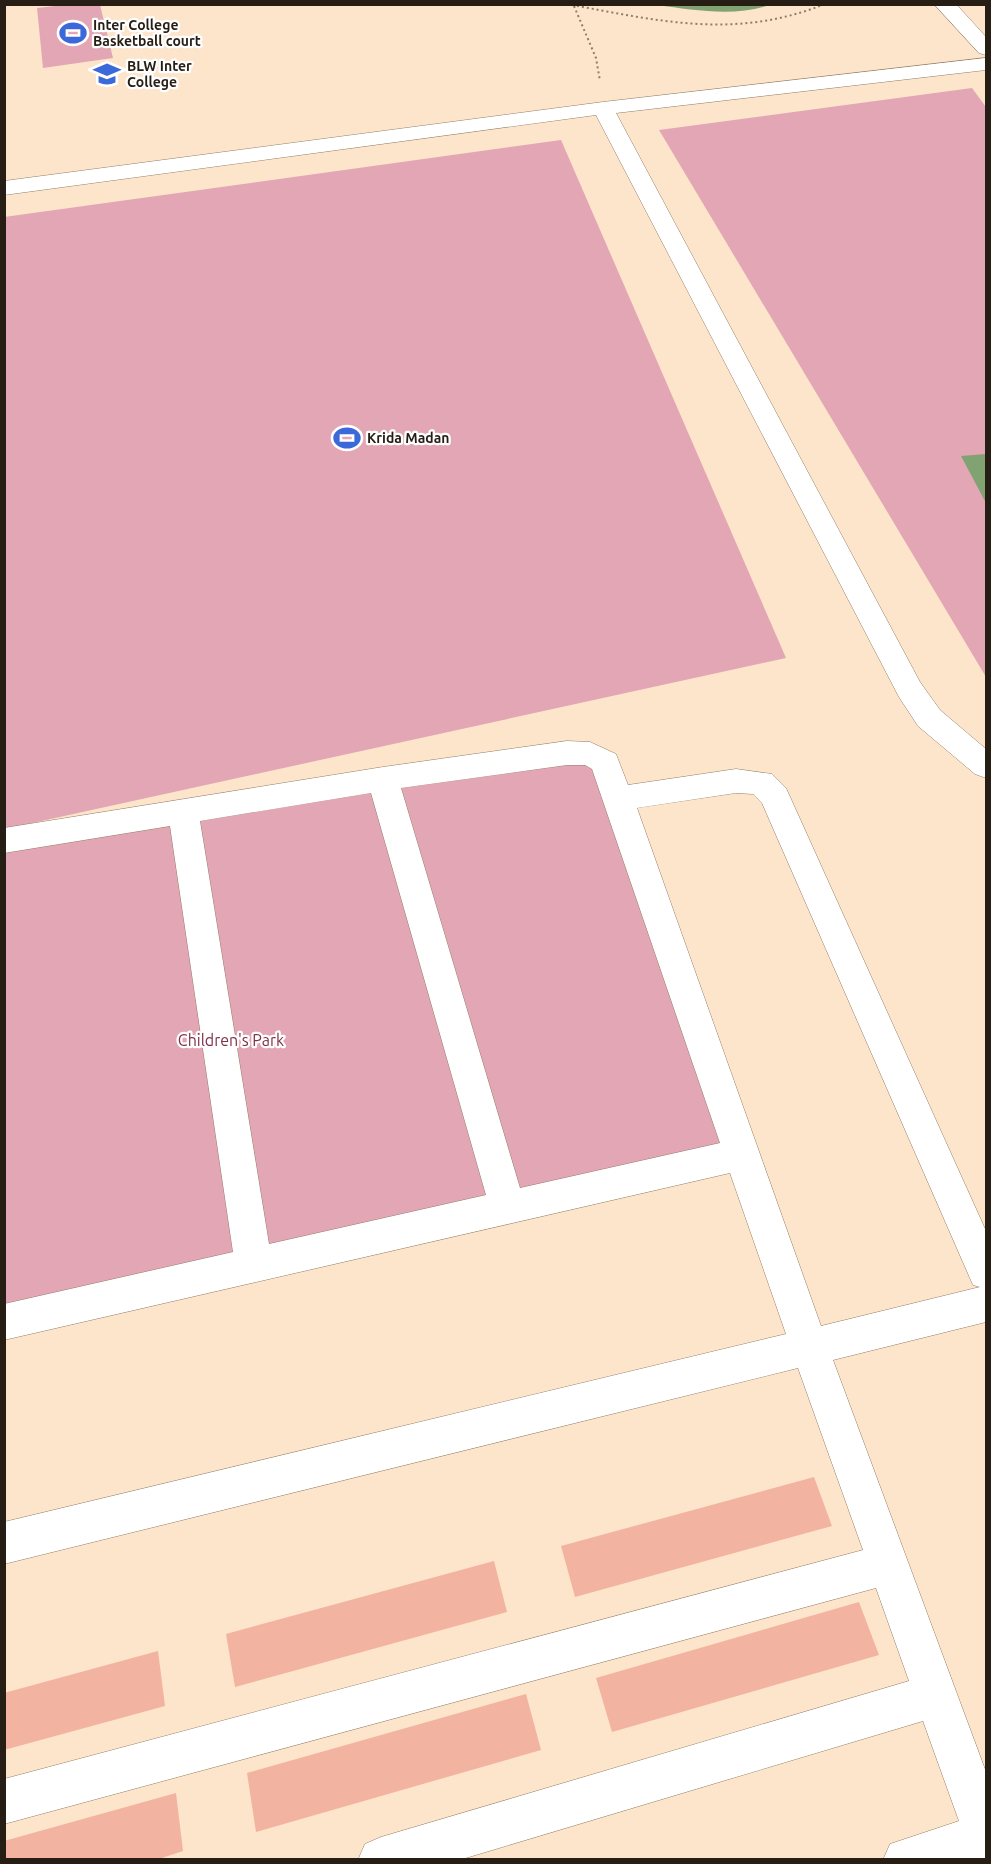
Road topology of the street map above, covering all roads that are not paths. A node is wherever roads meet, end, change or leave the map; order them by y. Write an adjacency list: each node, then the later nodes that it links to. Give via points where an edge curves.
1 (944, 4): 2 (street)
2 (987, 49)
3 (987, 64): 4 (street)
4 (603, 108): 5 (street); 6 (street, via 909,689 930,718)
5 (4, 188)
6 (987, 766)
7 (383, 779): 8 (street, via 567,753 590,754 605,762); 9 (street); 12 (street)
8 (620, 798): 11 (street); 14 (street, via 736,781 761,782 775,796)
9 (183, 812): 10 (street); 13 (street)
10 (4, 841)
11 (743, 1154): 12 (street); 17 (street)
12 (507, 1208): 13 (street)
13 (254, 1266): 16 (street)
14 (987, 1272)
15 (987, 1304): 17 (street)
16 (4, 1322)
17 (809, 1346): 18 (street); 19 (street)
18 (4, 1543)
19 (889, 1564): 20 (street); 21 (street)
20 (936, 1695): 22 (street); 23 (street)
21 (4, 1802)
22 (987, 1834): 24 (street)
23 (381, 1860)
24 (906, 1860)

